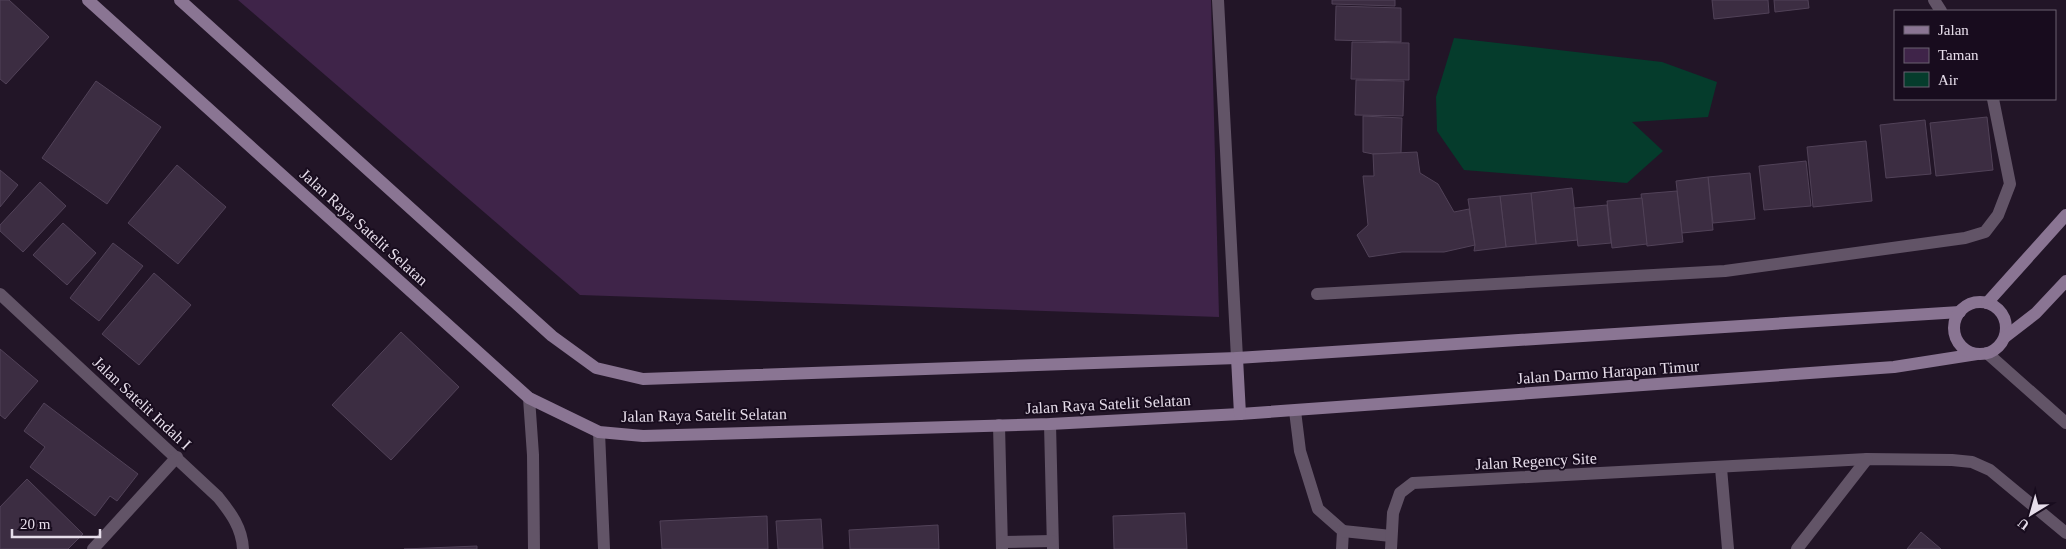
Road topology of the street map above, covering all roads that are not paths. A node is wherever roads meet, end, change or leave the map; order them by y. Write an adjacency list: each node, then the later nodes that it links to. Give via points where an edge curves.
1 (88, 0): 14 (main road, Jalan Raya Satelit Selatan)
2 (180, 0): 13 (main road, via 552,336 596,368 643,379)
3 (1218, 0): 13 (street)
4 (1992, 100): 8 (street, via 2010,184 1998,215 1985,232 1965,238 1725,271)
5 (2066, 216): 9 (main road)
6 (2066, 281): 11 (main road, via 2029,319)
7 (0, 294): 21 (street, Jalan Satelit Indah I)
8 (1317, 294)
9 (1987, 303): 10 (main road, via 1967,305); 11 (main road, via 2003,316)
10 (1960, 312): 12 (main road, via 1956,318 1955,334 1962,347); 13 (main road)
11 (2005, 337): 12 (main road, via 1998,347)
12 (1982, 354): 15 (main road, Jalan Darmo Harapan Timur, via 1894,367); 17 (street)
13 (1237, 358): 16 (main road)
14 (529, 398): 20 (main road, Jalan Raya Satelit Selatan); 31 (street)
15 (1295, 411): 16 (main road, Jalan Darmo Harapan Timur); 24 (street, via 1300,451 1318,509)
16 (1240, 414): 18 (main road, Jalan Raya Satelit Selatan)
17 (2066, 423)
18 (1050, 424): 19 (main road, Jalan Raya Satelit Selatan); 28 (street)
19 (999, 425): 20 (main road, Jalan Raya Satelit Selatan, via 643,436); 27 (street)
20 (599, 432): 32 (street)
21 (177, 457): 29 (street); 30 (street, Jalan Satelit Indah I, via 234,516)
22 (1867, 460): 23 (street, Jalan Regency Site); 25 (street, Jalan Regency Site, via 1972,462 1990,470); 35 (street)
23 (1721, 468): 26 (street, Jalan Regency Site, via 1413,483 1400,494 1393,513); 34 (street)
24 (1343, 532): 26 (street, Jalan Regency Site); 33 (street)
25 (2066, 533)
26 (1392, 543)
27 (1002, 545): 28 (street)
28 (1052, 545)
29 (93, 549)
30 (243, 549)
31 (534, 549)
32 (604, 549)
33 (1342, 549)
34 (1728, 549)
35 (1797, 549)

